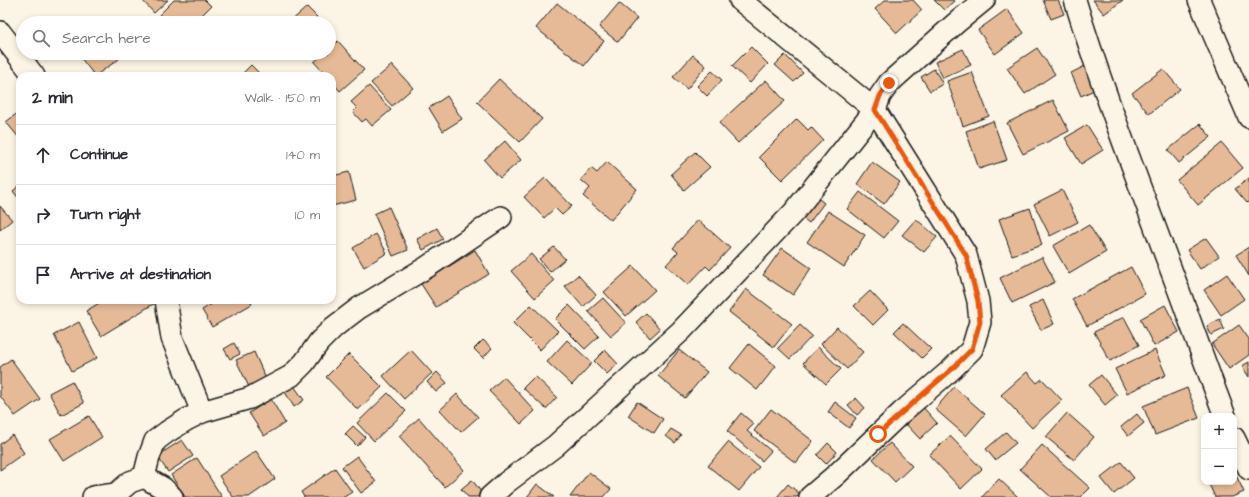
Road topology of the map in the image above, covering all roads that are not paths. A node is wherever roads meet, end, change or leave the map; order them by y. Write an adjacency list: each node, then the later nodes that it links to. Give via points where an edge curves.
1 (740, 0): 10 (street)
2 (984, 0): 10 (street, via 889,83 880,96)
3 (1075, 0): 14 (street, via 1110,106)
4 (1199, 0): 9 (street)
5 (0, 32): 6 (street)
6 (16, 53)
7 (22, 60): 8 (street)
8 (31, 72)
9 (1247, 109)
10 (875, 110): 20 (street, via 794,212 681,331 555,446); 21 (street, via 966,255 978,301 980,322 972,349)
11 (500, 217): 13 (street, via 427,267 359,308 334,327 291,376 250,398)
12 (167, 304): 13 (street, via 172,338)
13 (202, 412): 17 (street, via 155,441)
14 (1224, 413)
15 (1237, 444): 16 (street)
16 (1249, 469)
17 (144, 477): 18 (street, via 130,482 116,494); 19 (street, via 163,488)
18 (93, 497)
19 (172, 497)
20 (490, 497)
21 (810, 497)

